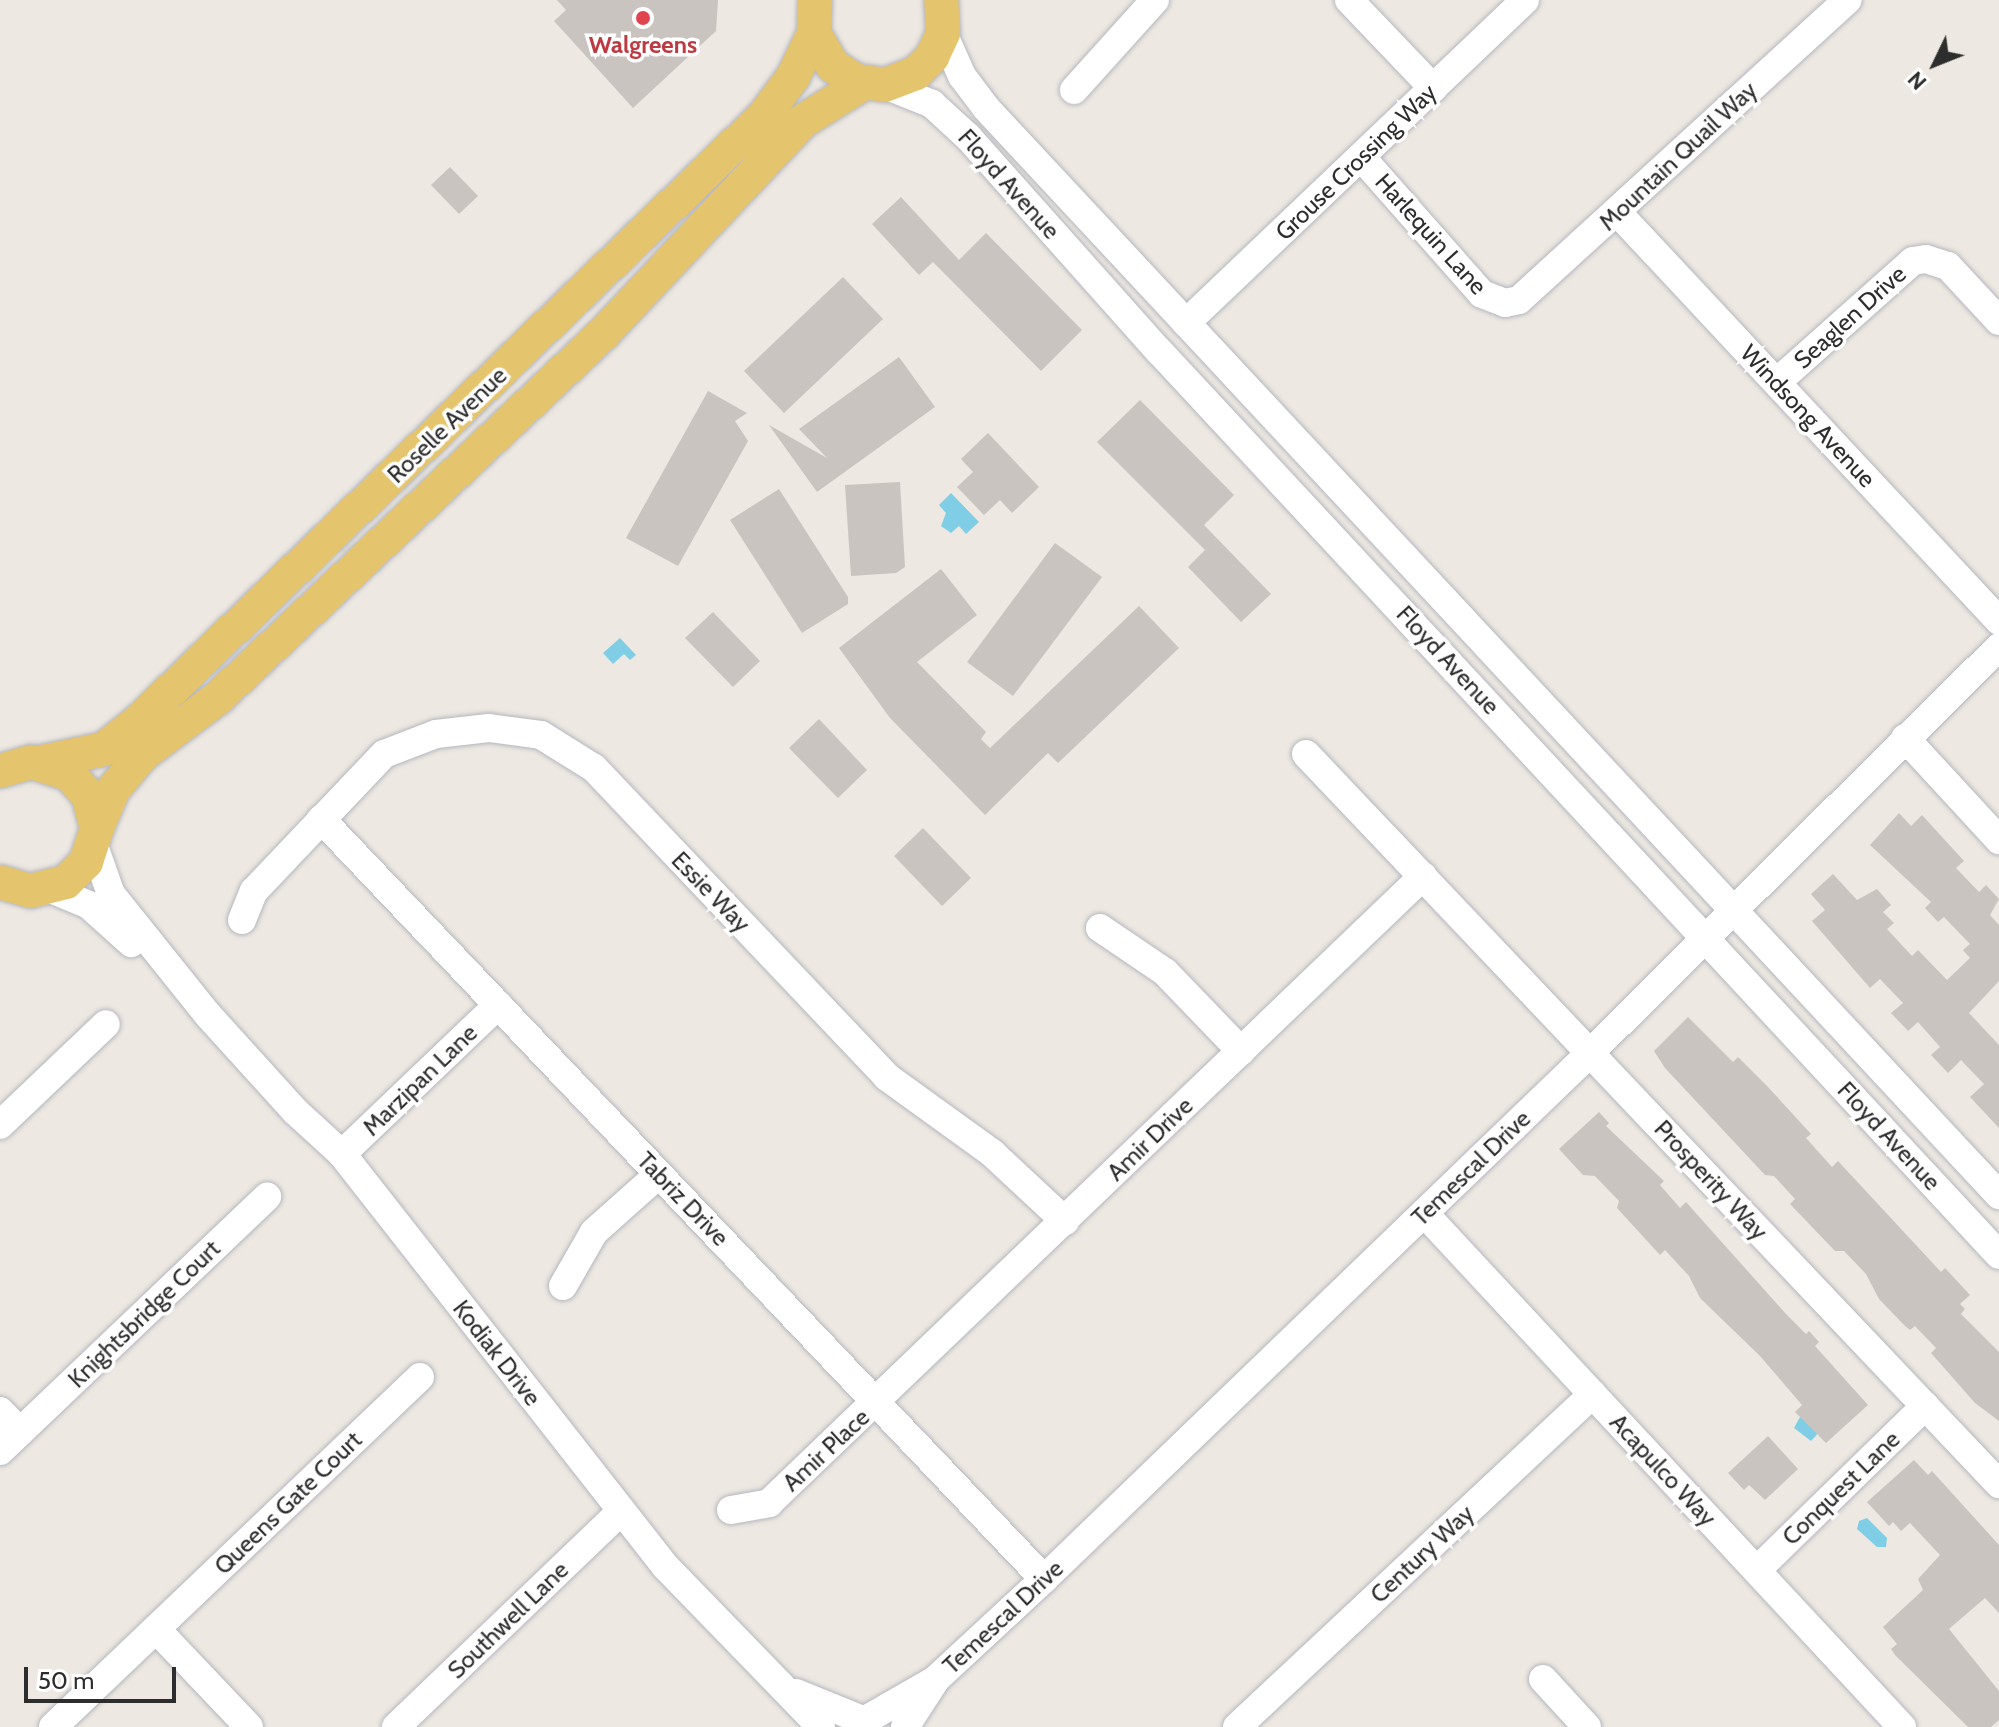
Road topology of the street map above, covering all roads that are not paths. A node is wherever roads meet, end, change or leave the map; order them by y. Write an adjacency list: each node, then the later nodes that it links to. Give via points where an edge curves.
1 (1155, 0): 9 (street)
2 (1349, 0): 8 (street)
3 (1525, 0): 8 (street, Grouse Crossing Way)
4 (1847, 0): 11 (street, Mountain Quail Way)
5 (813, 11): 7 (main road, via 833,66); 20 (main road, Roselle Avenue, via 793,77 764,116 150,710 104,749)
6 (945, 12): 7 (main road, Roselle Avenue, via 925,66); 14 (street, Floyd Avenue, via 962,76 986,108)
7 (874, 84): 22 (main road, Roselle Avenue, via 803,121 572,365 218,698 142,755 113,790); 29 (street, Floyd Avenue, via 932,104 968,137 1159,351)
8 (1433, 88): 10 (street, Grouse Crossing Way)
9 (1074, 90)
10 (1362, 158): 12 (street, Harlequin Lane, via 1482,294); 14 (street, Grouse Crossing Way)
11 (1617, 212): 12 (street, Mountain Quail Way, via 1528,296); 15 (street, Windsong Avenue)
12 (1505, 303)
13 (1999, 321): 15 (street, Seaglen Drive, via 1948,266 1926,259 1904,265)
14 (1186, 323): 26 (street, Floyd Avenue)
15 (1777, 382): 16 (street, Windsong Avenue)
16 (1999, 621)
17 (1999, 647): 18 (street, Temescal Drive)
18 (1905, 738): 23 (street); 26 (street, Temescal Drive)
19 (1306, 754): 24 (street, Prosperity Way)
20 (12, 766): 22 (main road, via 64,771 80,784 93,805)
21 (321, 819): 27 (street, Essie Way, via 254,891); 30 (street, Tabriz Drive); 41 (street, Essie Way, via 384,754 436,734 489,728 541,735 594,768 887,1077 992,1153)
22 (95, 837): 25 (main road, Roselle Avenue, via 75,875); 31 (street, Kodiak Drive, via 111,894)
23 (1999, 840)
24 (1423, 876): 33 (street, Amir Drive); 34 (street, Prosperity Way)
25 (21, 890): 31 (street, Kodiak Drive, via 89,905)
26 (1735, 911): 29 (street, Temescal Drive); 38 (street, Floyd Avenue)
27 (242, 920)
28 (1100, 928): 33 (street, via 1165,972)
29 (1707, 939): 34 (street, Temescal Drive); 42 (street, Floyd Avenue)
30 (498, 1005): 36 (street, Marzipan Lane); 37 (street, Tabriz Drive)
31 (208, 1015): 36 (street, Kodiak Drive)
32 (106, 1024): 35 (street)
33 (1241, 1051): 41 (street, Amir Drive)
34 (1590, 1053): 40 (street, Temescal Drive); 47 (street, Prosperity Way)
35 (0, 1125)
36 (342, 1154): 52 (street, Kodiak Drive)
37 (659, 1174): 43 (street, via 594,1232); 46 (street, Tabriz Drive)
38 (1999, 1195)
39 (267, 1197): 49 (street, Knightsbridge Court)
40 (1424, 1213): 45 (street, Acapulco Way); 54 (street, Temescal Drive)
41 (1065, 1221): 46 (street, Amir Drive)
42 (1999, 1255)
43 (563, 1286)
44 (420, 1377): 55 (street, Queens Gate Court)
45 (1593, 1394): 53 (street, Acapulco Way); 59 (street, Century Way)
46 (876, 1403): 51 (street, Amir Place, via 769,1503); 54 (street, Tabriz Drive)
47 (1925, 1406): 50 (street, Prosperity Way); 53 (street, Conquest Lane)
48 (0, 1411): 49 (street)
49 (10, 1442)
50 (1999, 1484)
51 (731, 1510)
52 (620, 1512): 58 (street, Kodiak Drive, via 665,1566); 63 (street, Southwell Lane)
53 (1757, 1570): 67 (street, Acapulco Way)
54 (1044, 1579): 57 (street, Temescal Drive)
55 (156, 1629): 61 (street, Queens Gate Court); 62 (street)
56 (1543, 1679): 66 (street)
57 (935, 1680): 60 (street, Temescal Drive); 65 (street, Temescal Drive)
58 (788, 1690): 60 (street, Kodiak Drive); 64 (street, Kodiak Drive)
59 (1251, 1722)
60 (866, 1723)
61 (53, 1727)
62 (249, 1727)
63 (396, 1727)
64 (821, 1727)
65 (905, 1727)
66 (1587, 1727)
67 (1902, 1727)

